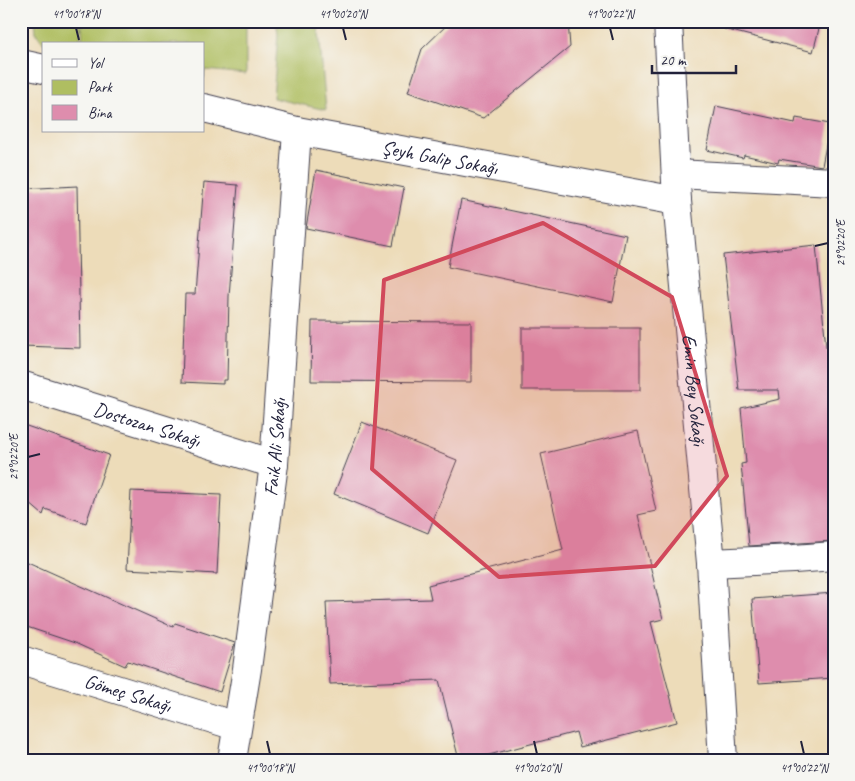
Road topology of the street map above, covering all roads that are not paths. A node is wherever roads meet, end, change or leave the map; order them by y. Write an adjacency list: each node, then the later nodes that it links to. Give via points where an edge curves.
1 (668, 21): 6 (street, Emin Bey Sokağı)
2 (21, 64): 3 (street)
3 (42, 69)
4 (205, 108): 5 (street, Şeyh Galip Sokağı)
5 (297, 130): 8 (street, Şeyh Galip Sokağı); 10 (street, Faik Ali Sokağı)
6 (676, 174): 7 (street); 8 (street, Emin Bey Sokağı)
7 (834, 182)
8 (677, 201): 12 (street, Emin Bey Sokağı)
9 (21, 385): 10 (street, Dostozan Sokağı)
10 (274, 464): 14 (street, Faik Ali Sokağı, via 247,669)
11 (834, 556): 12 (street)
12 (712, 563): 16 (street, Emin Bey Sokağı)
13 (21, 660): 14 (street, Gömeç Sokağı)
14 (236, 726): 15 (street, Faik Ali Sokağı)
15 (232, 760)
16 (723, 760)

